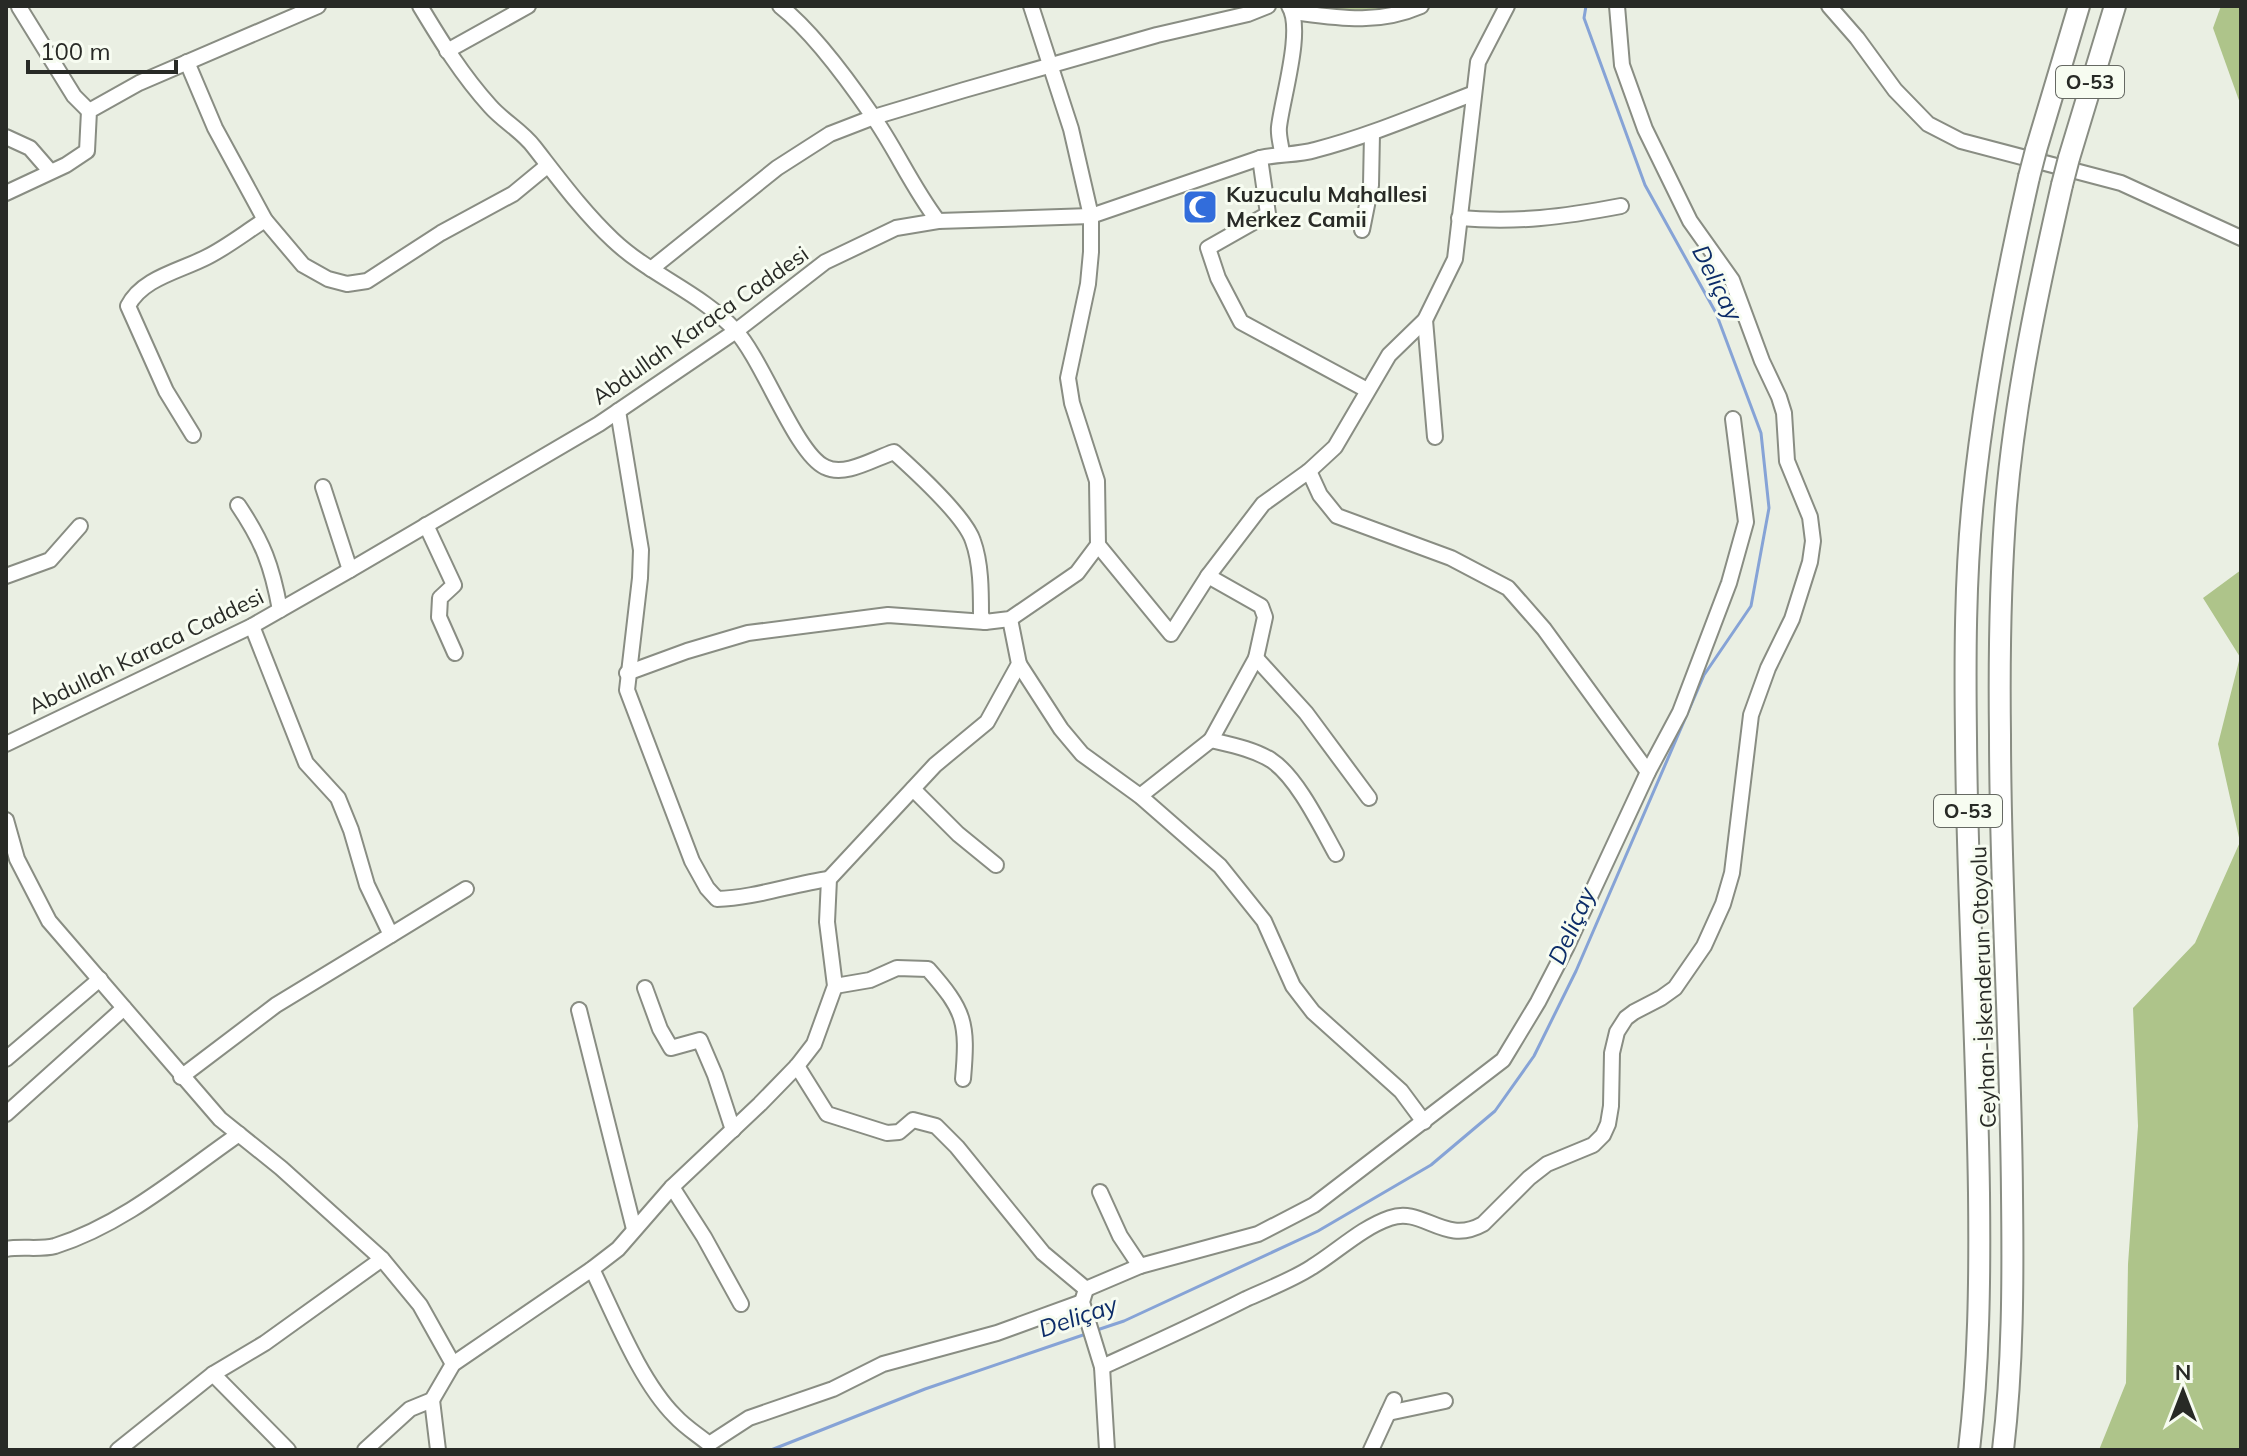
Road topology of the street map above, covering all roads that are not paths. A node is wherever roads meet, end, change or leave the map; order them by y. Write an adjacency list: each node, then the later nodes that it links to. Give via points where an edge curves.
1 (318, 6): 16 (street)
2 (420, 6): 15 (street)
3 (528, 6): 15 (street)
4 (780, 6): 20 (street, via 797,19)
5 (1031, 6): 17 (street)
6 (1268, 6): 17 (street)
7 (1421, 6): 14 (street, via 1388,18 1344,19)
8 (1506, 6): 18 (street, via 1478,62)
9 (1617, 6): 94 (street, via 1622,65 1645,129 1690,221 1732,280 1779,397 1787,461 1813,529 1810,562 1792,619 1751,715 1732,873 1723,904 1704,946 1675,988 1634,1012 1617,1032 1608,1124 1593,1145 1547,1164 1474,1229 1456,1233 1392,1217 1311,1268)
10 (1829, 6): 34 (street, via 1928,124 1961,141 2121,183)
11 (2079, 6): 105 (highway, Ceyhan-İskenderun Otoyolu / O-53, bridge, via 2036,150 2004,288 1973,501 1966,737 1980,1308)
12 (2115, 6): 106 (highway, Ceyhan-İskenderun Otoyolu / O-53, bridge, via 2069,158 2037,294 2006,504 2000,737 2014,1294)
13 (19, 7): 19 (street, via 74,96)
14 (1291, 9): 23 (street, via 1292,58 1279,131)
15 (447, 51): 25 (street)
16 (187, 62): 19 (street); 31 (street, via 215,128)
17 (1050, 66): 20 (street); 29 (street)
18 (1472, 94): 21 (street, Abdullah Karaca Caddesi); 30 (street)
19 (89, 111): 26 (street, via 87,151)
20 (874, 117): 32 (street); 35 (street, via 830,134 777,168)
21 (1372, 133): 23 (street, Abdullah Karaca Caddesi, via 1310,152); 33 (street, via 1371,185)
22 (6, 137): 26 (street, via 30,148)
23 (1282, 153): 24 (street, Abdullah Karaca Caddesi)
24 (1260, 158): 29 (street, Abdullah Karaca Caddesi); 38 (street, via 1268,214 1208,248 1218,278 1241,322)
25 (547, 166): 31 (street, via 513,194 367,281 347,284 303,265); 35 (street, via 613,241)
26 (50, 171): 27 (street)
27 (6, 193)
28 (1621, 206): 30 (street, via 1554,219)
29 (1091, 216): 32 (street, Abdullah Karaca Caddesi); 48 (street, via 1088,284 1068,378 1097,481)
30 (1459, 218): 36 (street, via 1455,259)
31 (265, 220): 41 (street, via 135,292 128,306 166,391)
32 (938, 221): 37 (street, Abdullah Karaca Caddesi, via 896,228 825,262)
33 (1362, 230)
34 (2241, 238)
35 (651, 269): 37 (street)
36 (1425, 320): 38 (street, via 1389,355); 42 (street)
37 (736, 331): 39 (street, Abdullah Karaca Caddesi); 54 (street, via 806,451 823,467 840,471 894,452 955,514 973,539)
38 (1367, 390): 43 (street, via 1335,447)
39 (618, 411): 46 (street, Abdullah Karaca Caddesi); 59 (street, via 641,550)
40 (1733, 419): 62 (street, via 1746,522 1680,712)
41 (193, 435)
42 (1435, 437)
43 (1309, 471): 51 (street, via 1263,504); 62 (street, via 1337,516 1451,558 1508,588)
44 (323, 487): 49 (street)
45 (238, 505): 52 (street, via 260,538)
46 (426, 525): 49 (street, Abdullah Karaca Caddesi); 56 (street, via 454,585 440,598 439,617)
47 (80, 526): 50 (street, via 50,560)
48 (1098, 545): 51 (street, via 1171,634); 53 (street, via 1077,573)
49 (350, 570): 52 (street, Abdullah Karaca Caddesi)
50 (6, 576)
51 (1208, 576): 57 (street, via 1261,606 1265,617)
52 (280, 610): 55 (street, Abdullah Karaca Caddesi)
53 (1010, 619): 54 (street); 58 (street)
54 (985, 622): 59 (street, via 888,615 762,631)
55 (252, 626): 61 (street, Abdullah Karaca Caddesi); 71 (street, via 306,763 338,798 367,885)
56 (455, 653)
57 (1256, 658): 60 (street); 65 (street, via 1306,713)
58 (1019, 664): 63 (street, via 987,722); 64 (street, via 1082,754)
59 (627, 673): 69 (street, via 627,690 692,861 717,899)
60 (1211, 740): 64 (street); 67 (street, via 1274,762 1309,804)
61 (6, 744)
62 (1648, 772): 82 (street, via 1567,946 1503,1060)
63 (913, 789): 68 (street); 69 (street)
64 (1140, 796): 82 (street, via 1220,866 1264,921 1293,986 1313,1012 1401,1091)
65 (1369, 798)
66 (6, 820): 72 (street, via 17,859 49,921)
67 (1336, 854)
68 (996, 865)
69 (829, 879): 73 (street, via 827,922)
70 (466, 889): 71 (street)
71 (391, 935): 79 (street, via 276,1005)
72 (100, 979): 75 (street); 77 (street)
73 (835, 986): 78 (street, via 814,1044); 80 (street, via 897,968 928,969 960,1010)
74 (645, 988): 83 (street, via 671,1048 700,1040)
75 (124, 1008): 79 (street); 81 (street)
76 (579, 1010): 87 (street)
77 (6, 1059)
78 (797, 1066): 83 (street); 92 (street, via 827,1114 887,1133 899,1132 913,1120 936,1126)
79 (181, 1077): 84 (street)
80 (963, 1079)
81 (6, 1114)
82 (1424, 1122): 90 (street, via 1314,1205 1258,1234)
83 (733, 1130): 85 (street)
84 (239, 1134): 88 (street, via 109,1225 51,1247); 89 (street)
85 (672, 1187): 87 (street); 93 (street)
86 (1100, 1192): 90 (street)
87 (634, 1229): 91 (street)
88 (6, 1249)
89 (382, 1259): 95 (street, via 420,1305); 96 (street)
90 (1140, 1266): 92 (street)
91 (592, 1269): 92 (street, via 658,1395 674,1416 709,1444 749,1418 833,1389 883,1364 997,1333); 95 (street)
92 (1085, 1301): 94 (street)
93 (741, 1304)
94 (1100, 1360): 103 (street)
95 (453, 1364): 97 (street)
96 (213, 1374): 99 (street); 100 (street)
97 (432, 1400): 101 (street, via 410,1409); 102 (street)
98 (1445, 1401): 104 (street, via 1391,1407)
99 (118, 1450)
100 (288, 1450)
101 (365, 1450)
102 (438, 1450)
103 (1107, 1450)
104 (1371, 1450)
105 (1969, 1450)
106 (2003, 1450)

